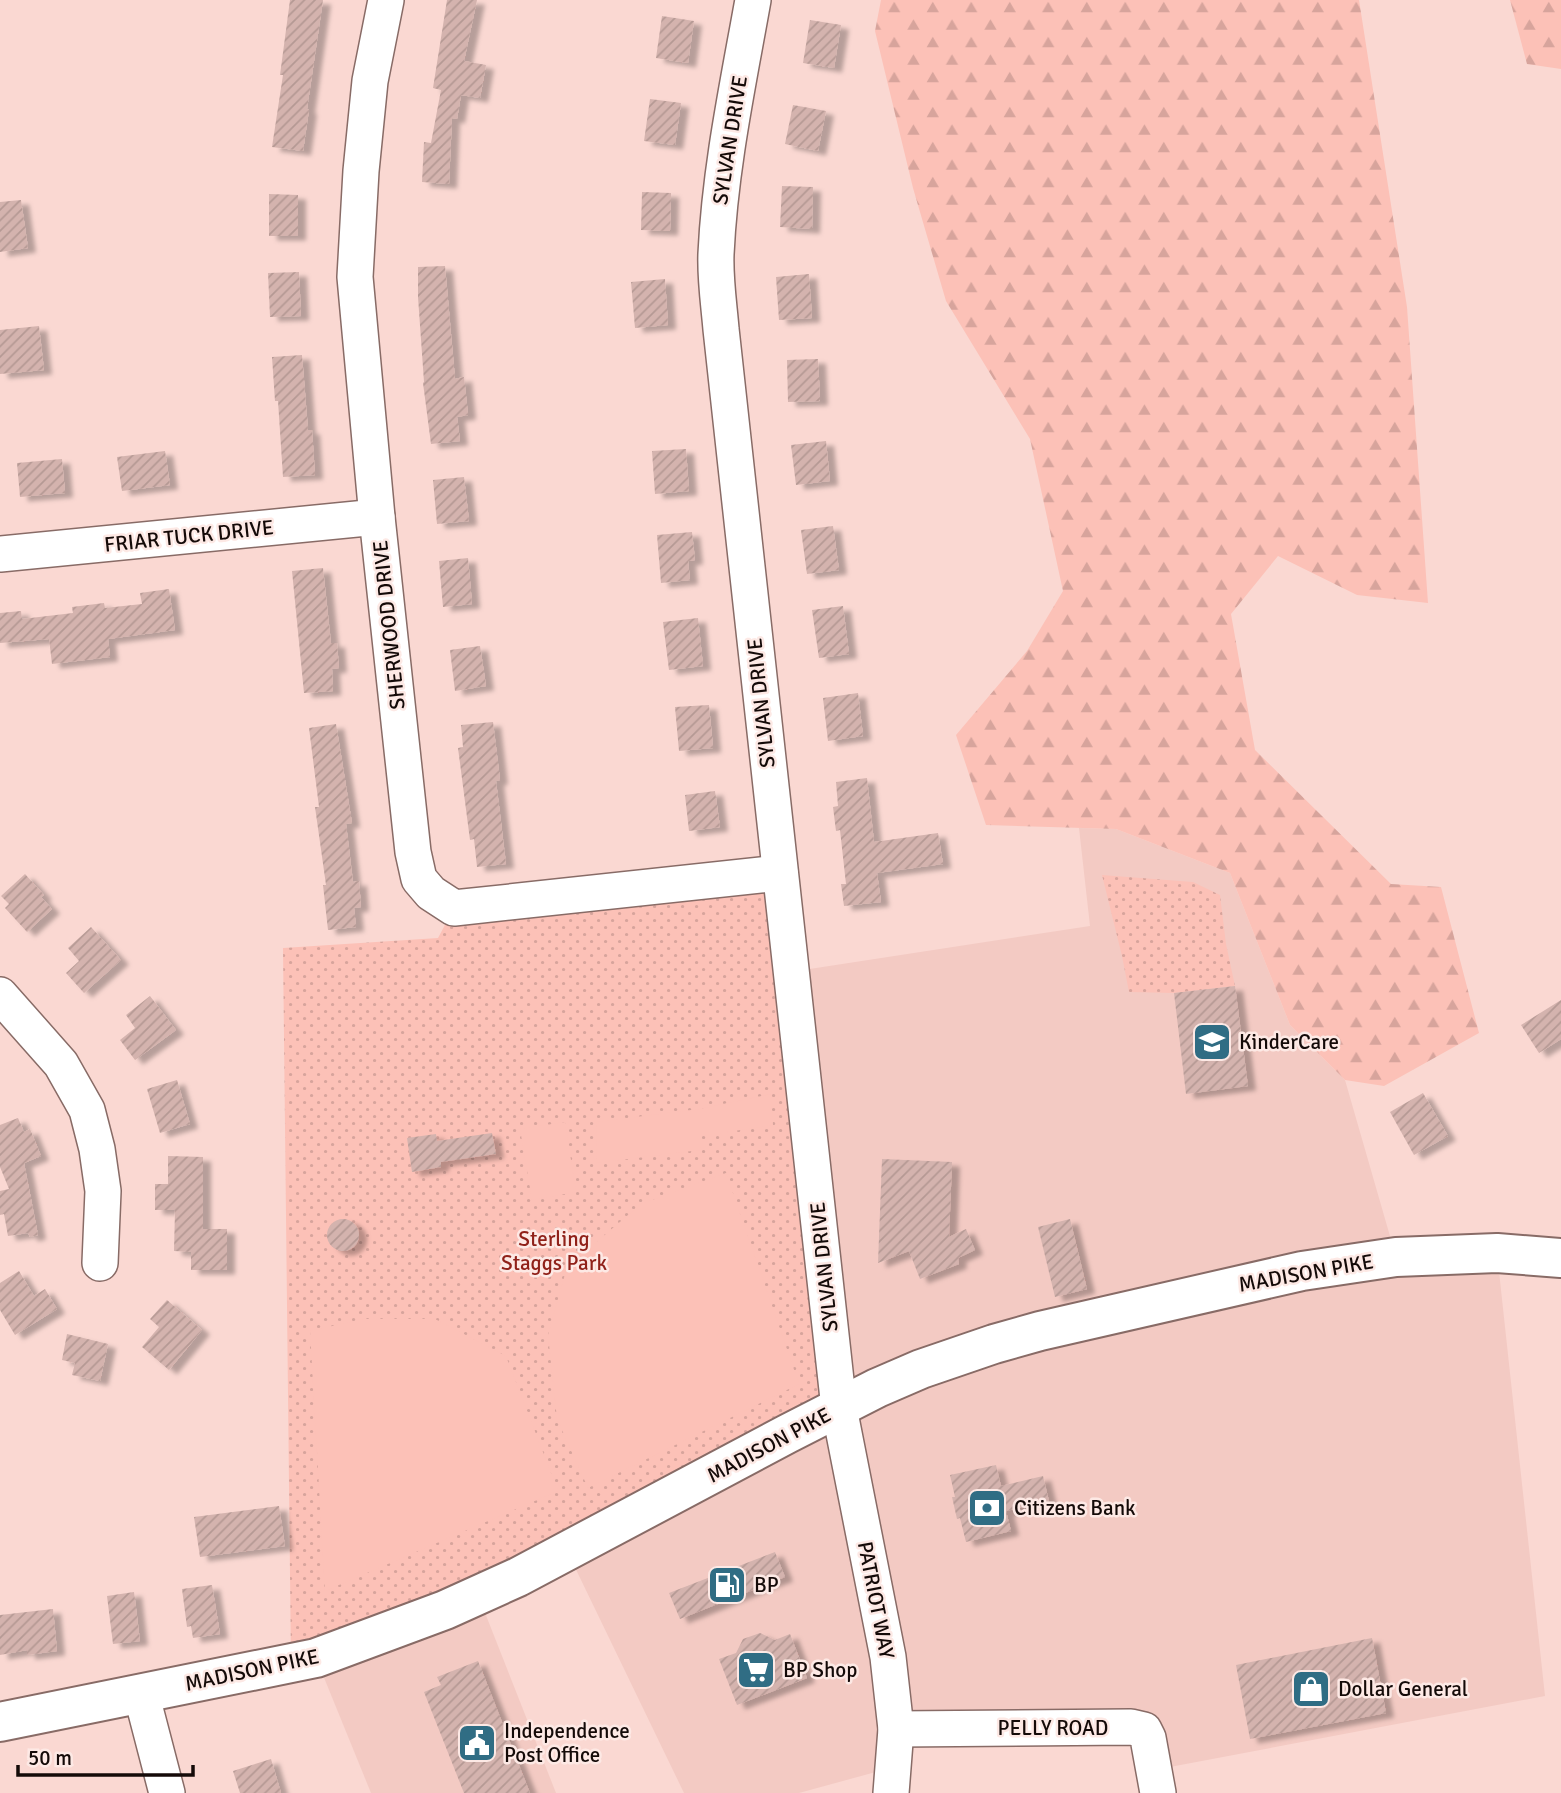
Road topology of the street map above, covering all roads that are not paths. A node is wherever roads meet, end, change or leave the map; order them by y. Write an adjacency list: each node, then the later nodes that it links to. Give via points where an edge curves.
1 (386, 0): 3 (street, SHERWOOD DRIVE, via 370,81 355,277)
2 (753, 0): 5 (street, SYLVAN DRIVE, via 723,175 716,258)
3 (377, 517): 4 (street, FRIAR TUCK DRIVE); 5 (street, SHERWOOD DRIVE, via 413,852 419,879 431,893 454,908)
4 (0, 554)
5 (780, 873): 9 (street, SYLVAN DRIVE)
6 (6, 1014): 8 (street, via 61,1064 87,1110 103,1191)
7 (1561, 1258): 9 (main road, MADISON PIKE, via 1497,1253 1396,1257 1302,1271 1028,1334 921,1369)
8 (100, 1263)
9 (839, 1408): 10 (main road, MADISON PIKE, via 518,1577 445,1610 316,1658); 12 (street, PATRIOT WAY, via 888,1657)
10 (141, 1693): 11 (main road, MADISON PIKE); 13 (street)
11 (0, 1722)
12 (896, 1729): 14 (street, PATRIOT WAY); 15 (street, PELLY ROAD, via 1144,1730)
13 (167, 1793)
14 (891, 1793)
15 (1158, 1793)

